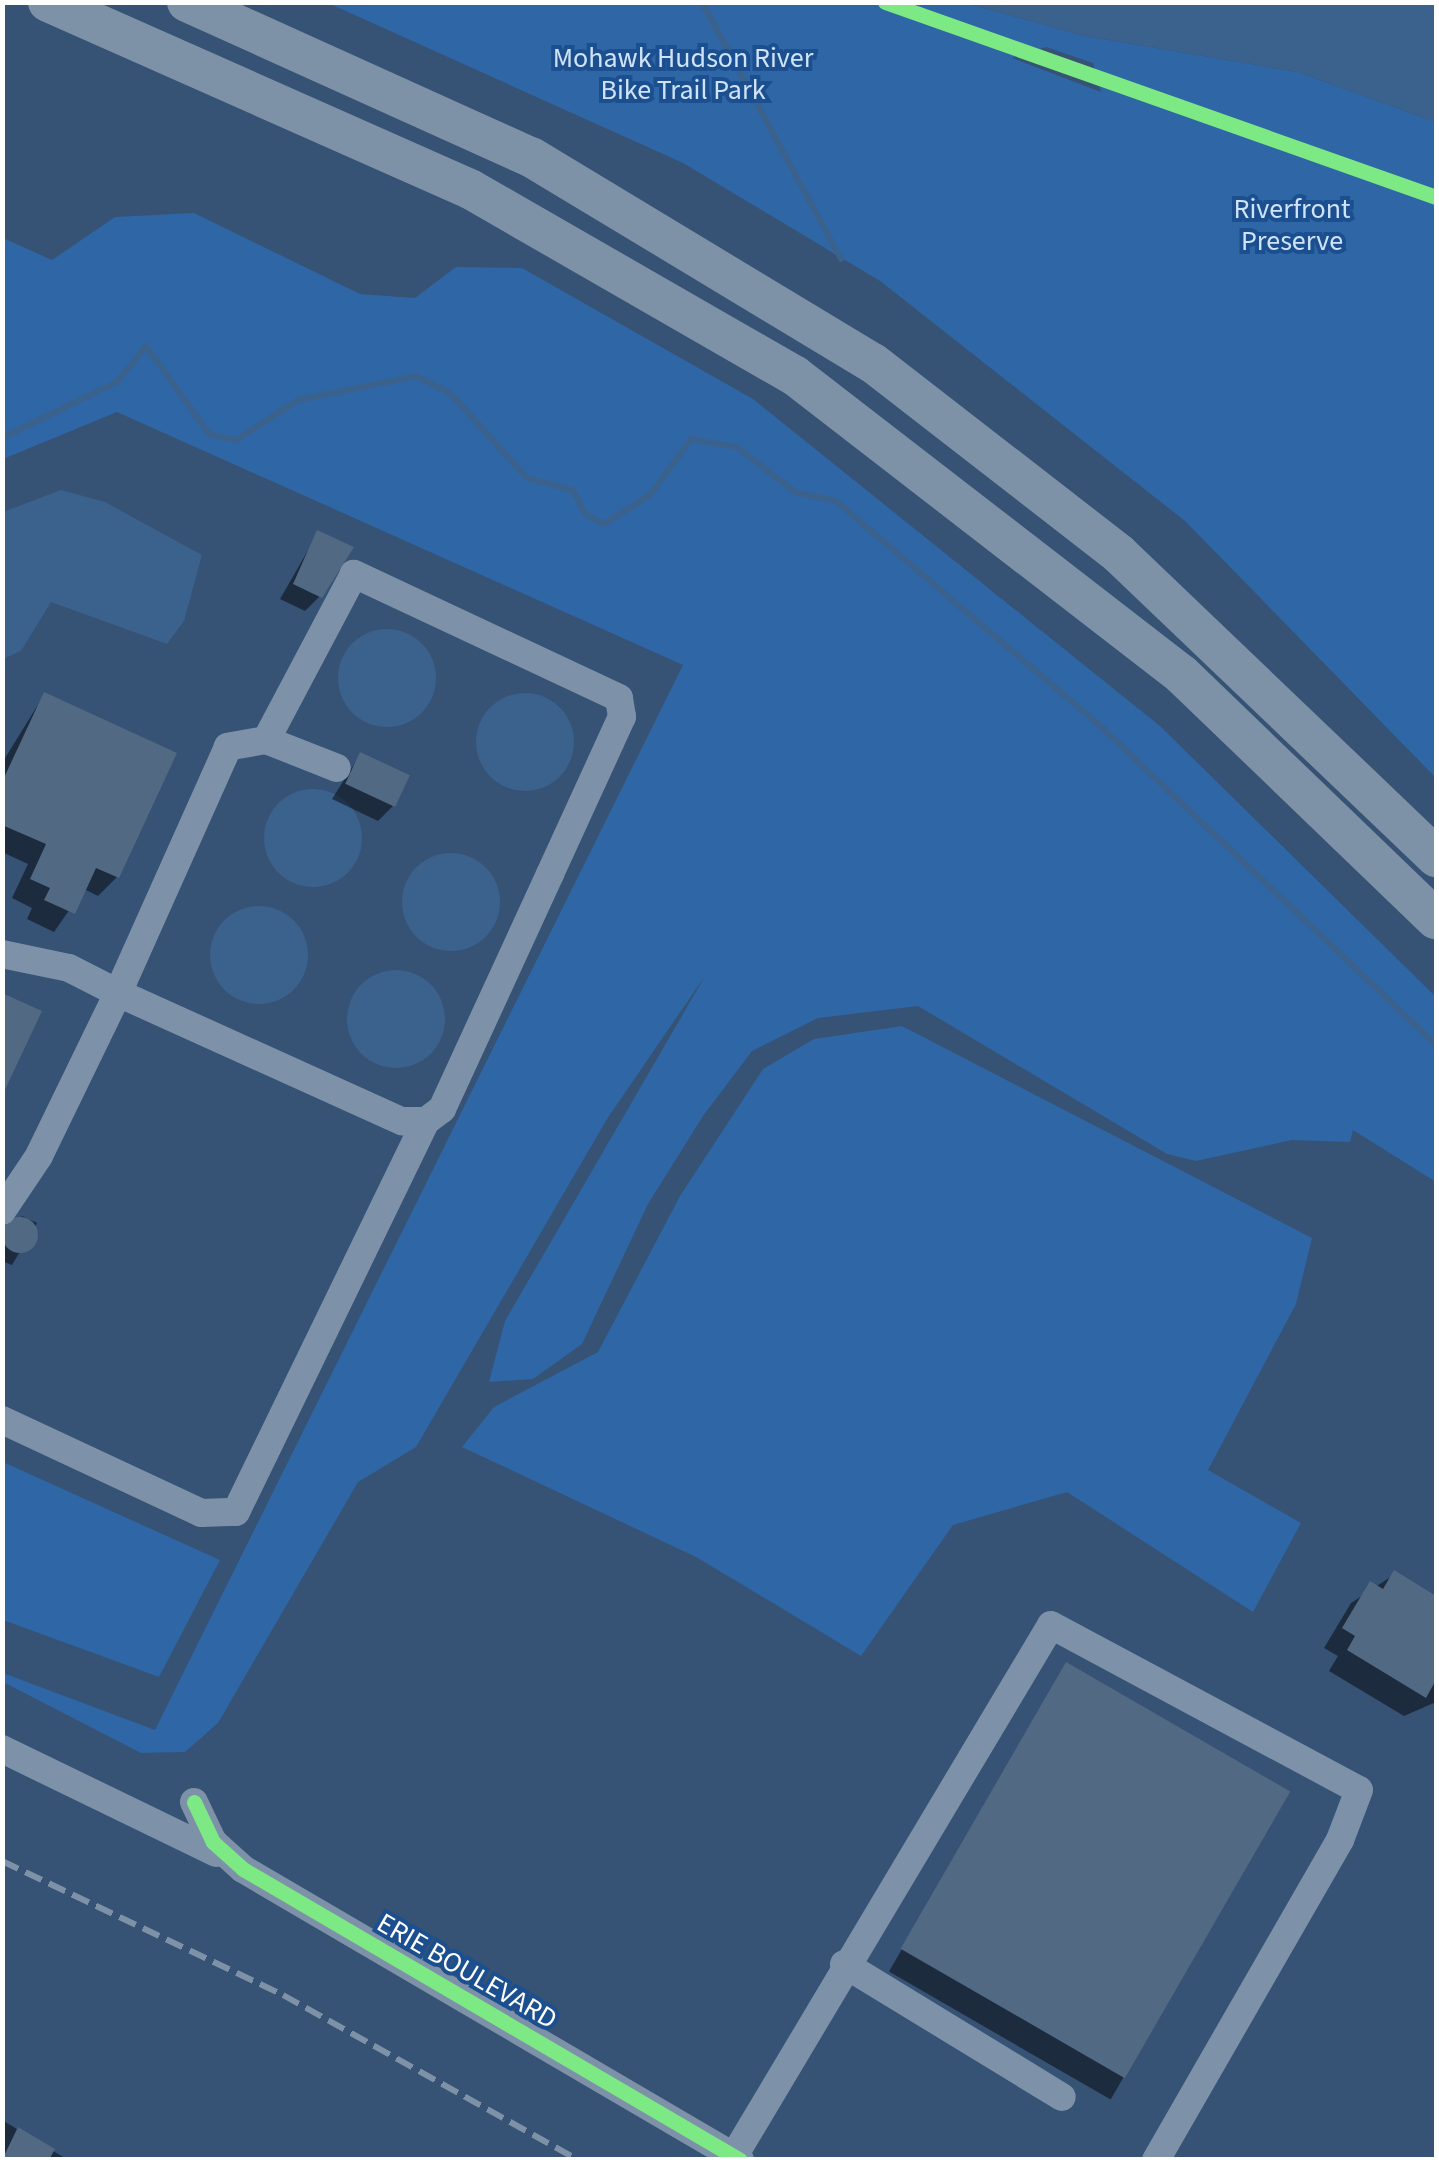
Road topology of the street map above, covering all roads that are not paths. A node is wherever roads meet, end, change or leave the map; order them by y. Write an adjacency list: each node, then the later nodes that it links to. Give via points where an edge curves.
1 (48, 2): 3 (highway, via 386,148 649,285 859,419)
2 (187, 2): 6 (highway, via 531,157 806,318 1119,554)
3 (1096, 605): 9 (highway, via 1182,674); 10 (highway)
4 (266, 740): 5 (street); 12 (street, via 228,747); 13 (street, via 354,574 618,698 622,717 442,1109)
5 (337, 768)
6 (1351, 771): 7 (highway); 8 (highway)
7 (1436, 839)
8 (1436, 857)
9 (1436, 919)
10 (1436, 949)
11 (2, 954): 12 (street, via 70,968)
12 (118, 993): 13 (street, via 402,1121); 14 (street)
13 (426, 1120): 15 (street, via 236,1512 202,1513)
14 (2, 1211)
15 (2, 1420)
16 (2, 1749): 18 (street, via 168,1822)
17 (194, 1802): 18 (street, ERIE BOULEVARD, via 213,1842)
18 (243, 1869): 21 (street, ERIE BOULEVARD)
19 (844, 1964): 20 (street); 21 (street); 22 (street, via 1051,1626 1360,1790 1340,1840)
20 (1062, 2097)
21 (737, 2158)
22 (1156, 2160)

